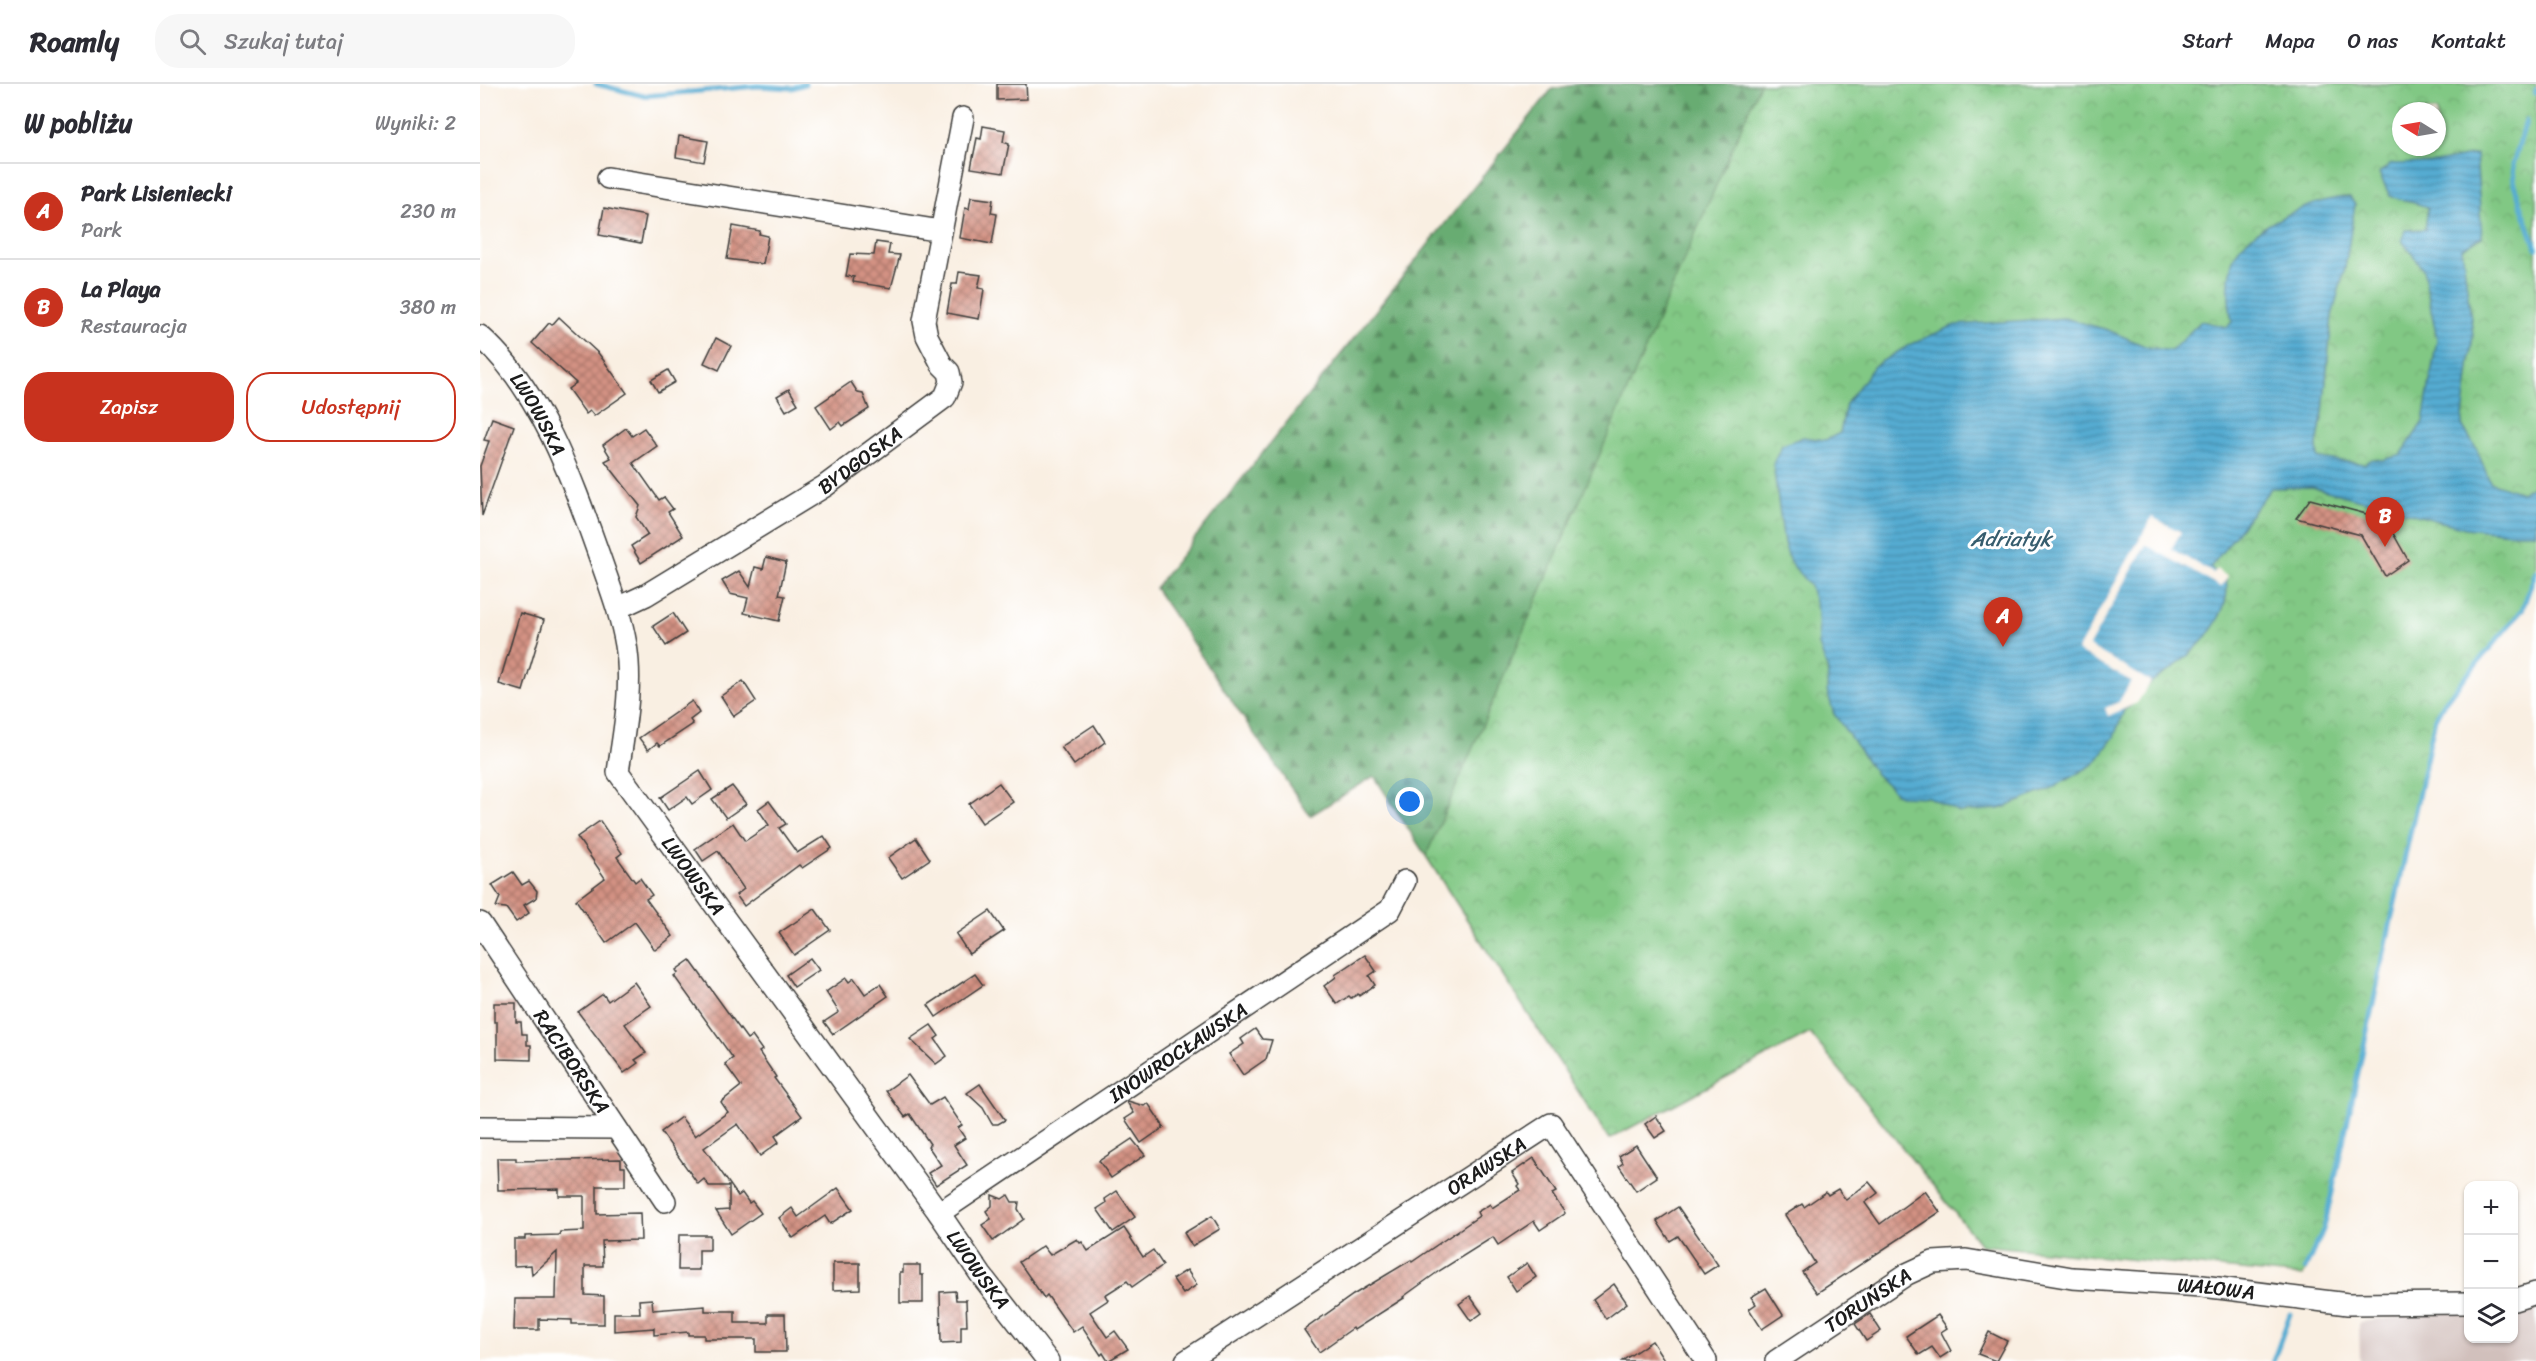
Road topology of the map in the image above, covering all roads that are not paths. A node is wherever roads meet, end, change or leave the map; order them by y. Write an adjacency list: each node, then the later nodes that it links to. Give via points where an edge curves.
1 (963, 118): 3 (street, BYDGOSKA)
2 (608, 178): 3 (street)
3 (941, 231): 5 (street, BYDGOSKA, via 924,321 927,336 949,372 951,382 945,397 825,486 646,595)
4 (480, 336): 5 (street, LWOWSKA, via 519,381 560,450)
5 (618, 608): 11 (street, LWOWSKA, via 629,692 618,772)
6 (1405, 881): 11 (street, INOWROCŁAWSKA, via 1390,910)
7 (480, 923): 9 (street, RACIBORSKA)
8 (480, 1127): 9 (street)
9 (616, 1128): 10 (street, RACIBORSKA)
10 (665, 1201)
11 (939, 1213): 16 (street, LWOWSKA)
12 (1966, 1260): 15 (street, WAŁOWA, via 2072,1278 2202,1286 2348,1304); 19 (street, TORUŃSKA, via 1933,1262 1907,1274)
13 (2536, 1293): 14 (street)
14 (2518, 1299)
15 (2464, 1303)
16 (1048, 1361)
17 (1186, 1361): 18 (street, ORAWSKA, via 1551,1124)
18 (1706, 1361)
19 (1776, 1361)

